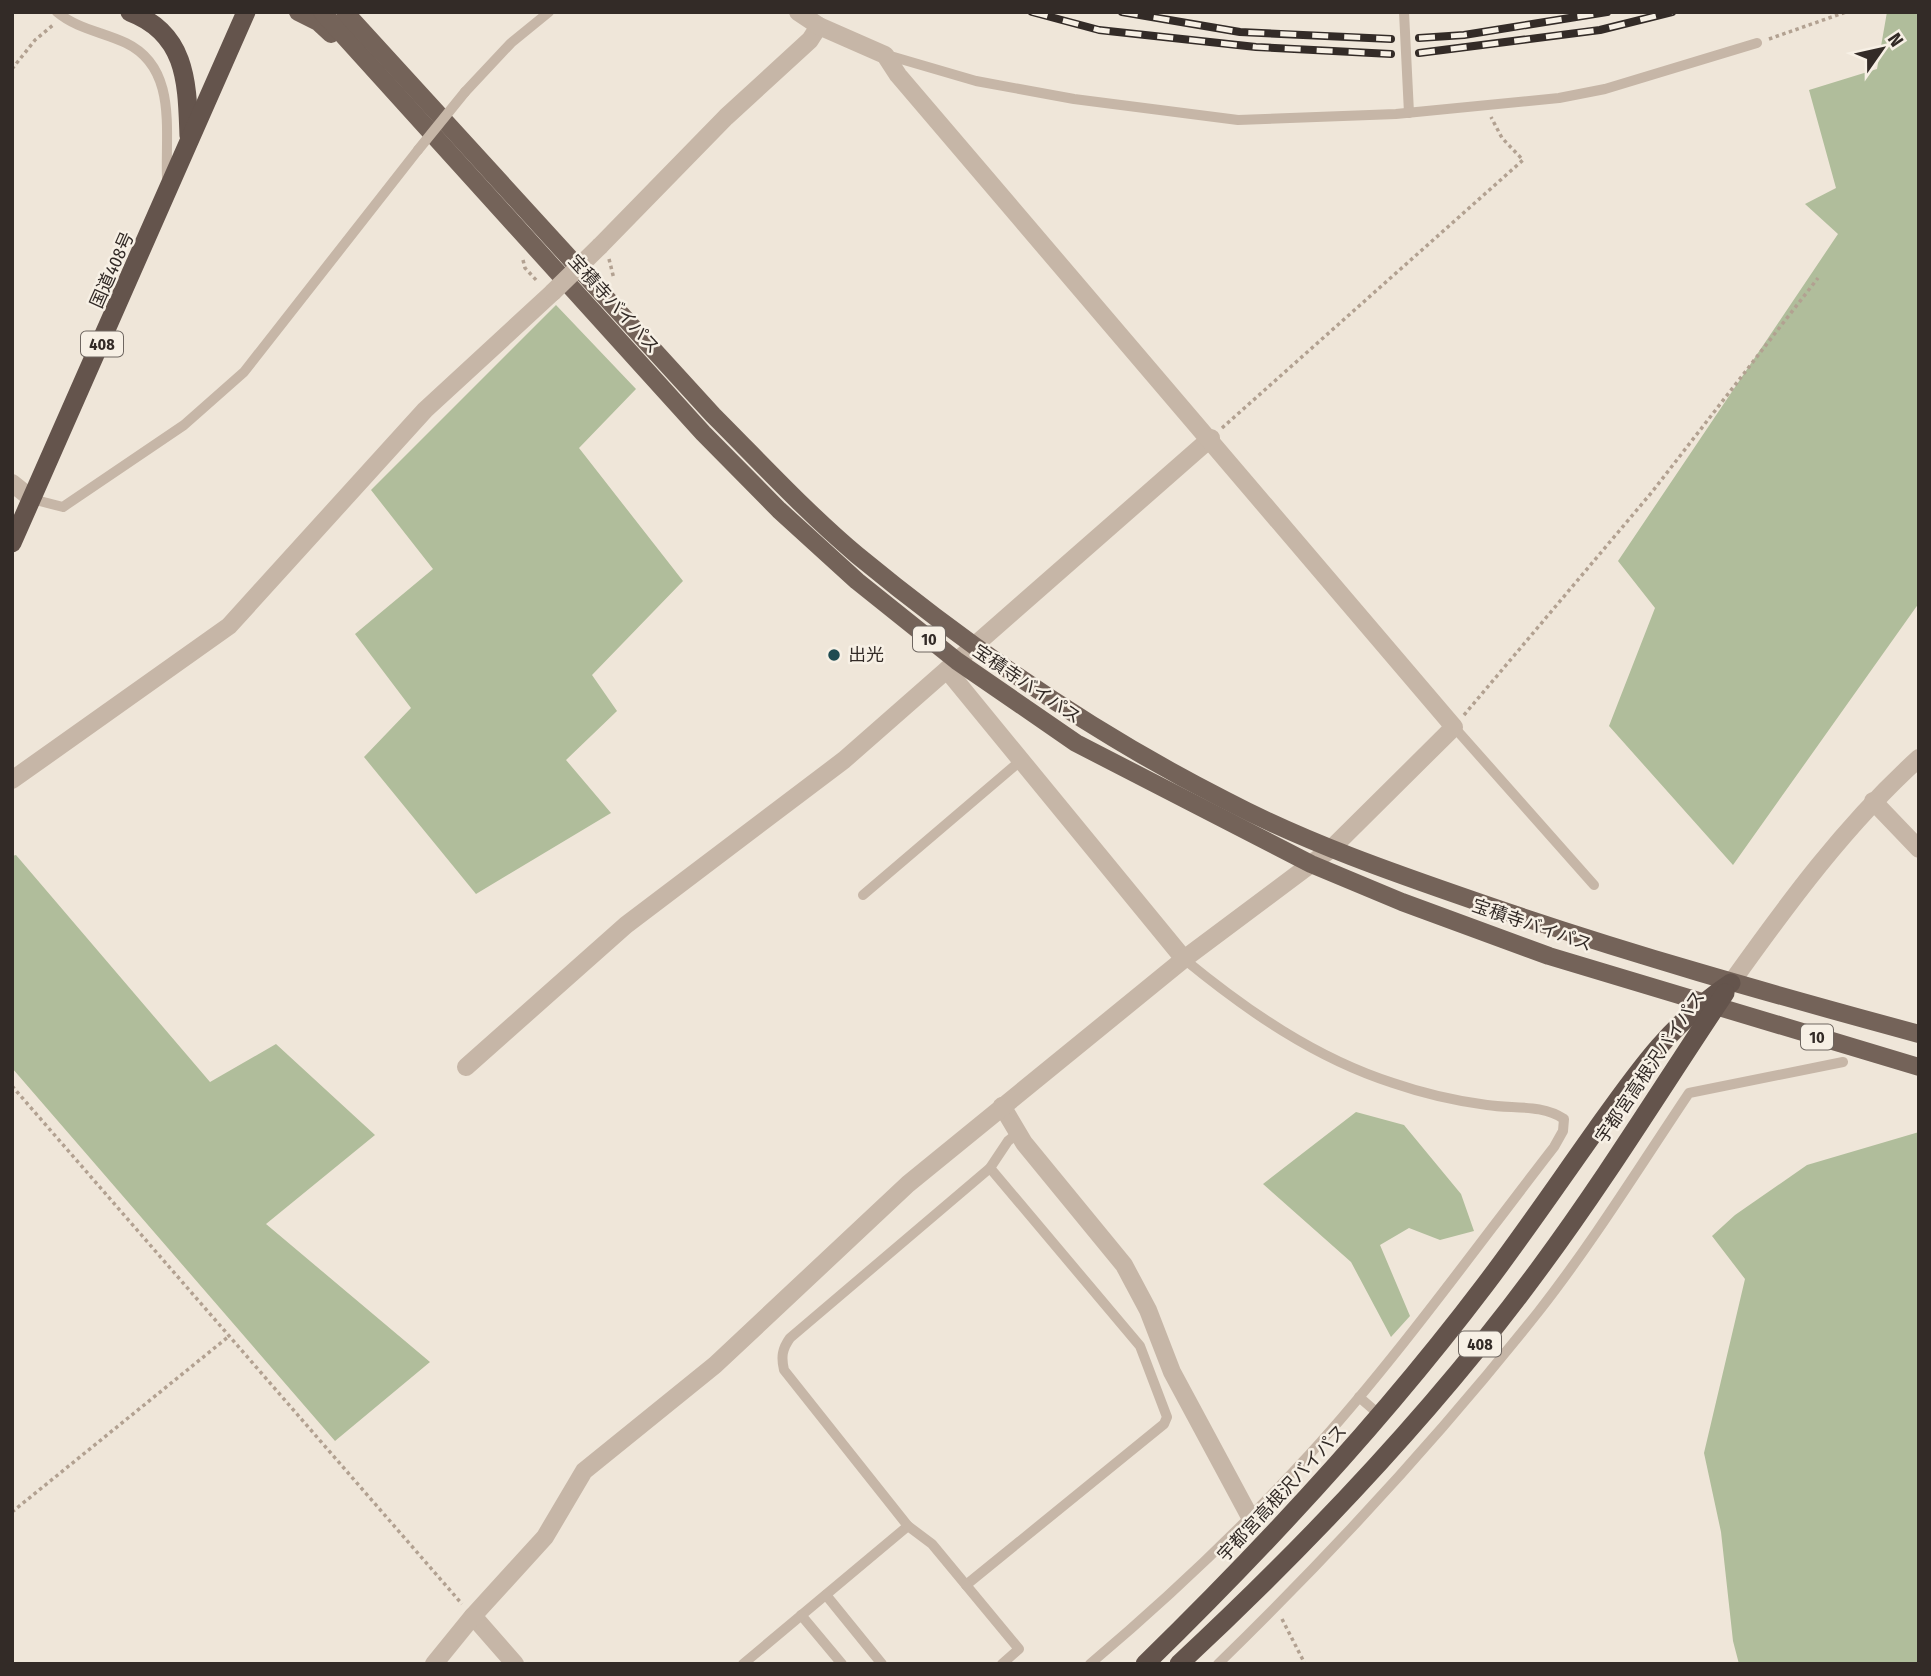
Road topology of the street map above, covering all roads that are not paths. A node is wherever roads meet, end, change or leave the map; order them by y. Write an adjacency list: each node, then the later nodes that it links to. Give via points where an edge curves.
1 (130, 12): 15 (highway, via 166,37 185,69)
2 (246, 12): 15 (highway, 国道408号 / 408)
3 (298, 12): 13 (main road, via 318,22 359,65)
4 (323, 12): 13 (main road, 宝積寺バイパス / 10)
5 (345, 12): 21 (main road, 宝積寺バイパス / 10, via 713,415 855,553)
6 (549, 12): 19 (lane, bridge, via 511,43 465,92 244,372 207,408 64,507)
7 (798, 12): 10 (street)
8 (1404, 12): 14 (lane)
9 (60, 14): 16 (lane, via 140,52 162,85 168,125)
10 (819, 26): 12 (street); 26 (street, bridge, via 603,248 549,290 425,410 229,626)
11 (1757, 43): 14 (lane, via 1605,89)
12 (885, 55): 14 (lane, via 976,81 1146,111 1238,120); 17 (street)
13 (385, 83): 22 (main road, 宝積寺バイパス / 10, via 703,433 779,510)
14 (1409, 113)
15 (190, 144): 16 (highway, 国道408号 / 408)
16 (167, 197): 19 (highway, 国道408号 / 408)
17 (1211, 438): 21 (street); 23 (street)
18 (12, 483): 19 (street)
19 (33, 499): 20 (highway, 国道408号 / 408)
20 (12, 543)
21 (974, 646): 22 (street); 28 (main road, 宝積寺バイパス / 10, via 1119,742 1225,801)
22 (952, 666): 25 (street); 30 (main road, 宝積寺バイパス / 10, via 1076,743); 38 (street, via 844,760 626,925)
23 (1454, 727): 28 (street); 31 (lane)
24 (1919, 758): 27 (street)
25 (1019, 762): 32 (lane); 33 (street)
26 (12, 780)
27 (1873, 801): 29 (street); 34 (street)
28 (1331, 849): 30 (street); 34 (main road, 宝積寺バイパス / 10, via 1540,923)
29 (1919, 849)
30 (1311, 864): 33 (street); 35 (main road, 宝積寺バイパス / 10, via 1549,956)
31 (1594, 885)
32 (863, 895)
33 (1184, 959): 40 (street); 43 (lane, via 1282,1031 1393,1084 1487,1105 1552,1111 1564,1119 1554,1147)
34 (1731, 983): 35 (highway, 宇都宮高根沢バイパス / 408); 36 (main road, 宝積寺バイパス / 10)
35 (1709, 1004): 39 (main road, 宝積寺バイパス / 10); 44 (highway, 宇都宮高根沢バイパス / 408, via 1653,1050 1485,1286); 59 (highway, 宇都宮高根沢バイパス / 408, via 1549,1255 1492,1330 1381,1460)
36 (1919, 1034)
37 (1843, 1062): 60 (lane, via 1689,1093 1540,1309 1334,1550)
38 (466, 1067)
39 (1919, 1067)
40 (1002, 1106): 41 (street); 50 (street, via 908,1184 715,1365 584,1471 545,1537)
41 (1018, 1133): 42 (lane); 45 (street, via 1124,1265 1172,1372)
42 (990, 1168): 46 (lane, via 783,1348 784,1370); 47 (lane, via 1140,1346 1167,1417)
43 (1359, 1397): 44 (lane); 45 (lane)
44 (1381, 1416): 58 (highway, 宇都宮高根沢バイパス / 408, via 1245,1566)
45 (1250, 1517): 57 (lane)
46 (908, 1526): 47 (lane, via 932,1544); 48 (lane)
47 (966, 1585): 56 (lane, via 1019,1649)
48 (826, 1595): 49 (lane); 55 (lane)
49 (801, 1615): 53 (lane); 54 (lane)
50 (473, 1616): 51 (street); 52 (street)
51 (434, 1664)
52 (515, 1664)
53 (744, 1664)
54 (842, 1664)
55 (883, 1664)
56 (1002, 1664)
57 (1090, 1664)
58 (1145, 1664)
59 (1179, 1664)
60 (1218, 1664)

